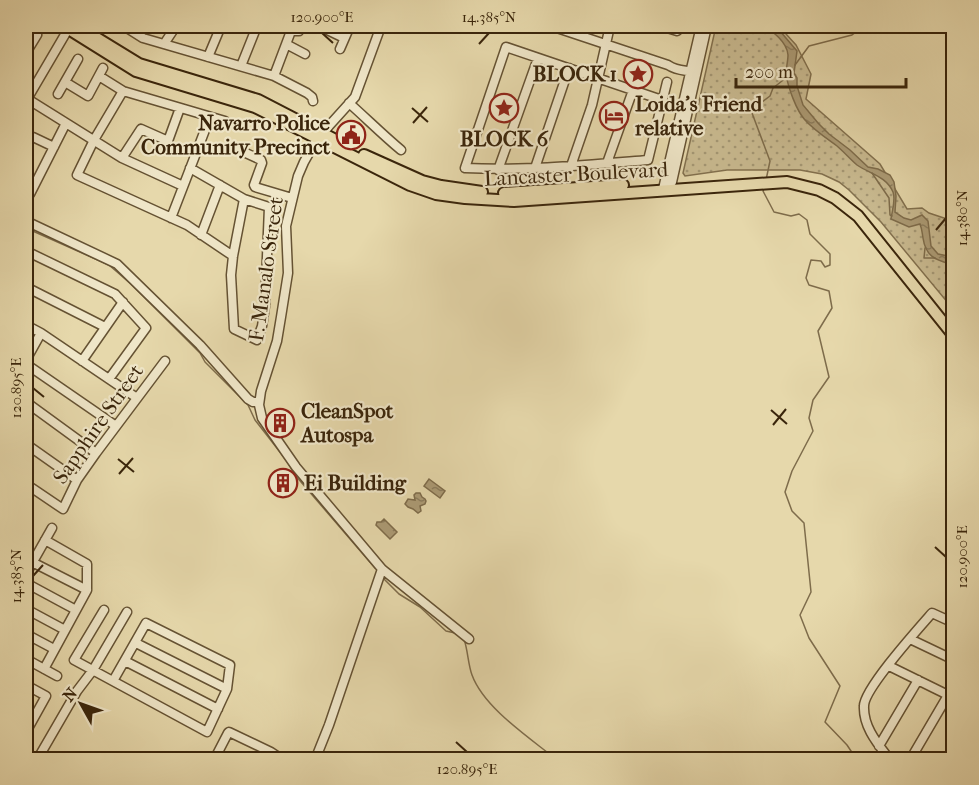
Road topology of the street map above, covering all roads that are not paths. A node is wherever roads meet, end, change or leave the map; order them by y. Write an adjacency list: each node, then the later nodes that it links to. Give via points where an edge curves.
1 (26, 26): 22 (street, via 37,35)
2 (70, 26): 37 (street); 45 (main road, Lancaster Boulevard, via 136,71 255,107)
3 (176, 26): 18 (street)
4 (221, 26): 24 (street)
5 (257, 26): 27 (street)
6 (282, 26): 19 (street, via 295,31)
7 (319, 26): 17 (street)
8 (350, 26): 17 (street)
9 (381, 26): 40 (street, F. Manalo Street, via 358,91)
10 (551, 26): 20 (street)
11 (610, 26): 20 (street)
12 (661, 26): 16 (street)
13 (701, 26): 29 (street)
14 (708, 26): 29 (street)
15 (130, 27): 18 (street, via 143,38)
16 (677, 31)
17 (344, 38): 21 (street)
18 (164, 44): 24 (street)
19 (286, 44): 23 (street); 30 (street)
20 (606, 44): 29 (street); 31 (street)
21 (340, 49)
22 (26, 53)
23 (306, 54)
24 (208, 57): 27 (street)
25 (538, 58): 28 (street); 56 (street); 56 (street, via 506,47 465,168)
26 (78, 59): 32 (street)
27 (241, 66): 30 (street)
28 (570, 68): 31 (street); 55 (street)
29 (691, 71): 59 (street)
30 (274, 76): 39 (street, via 307,93)
31 (598, 78): 34 (street); 53 (street)
32 (65, 82): 35 (street, via 88,96 101,72); 36 (street)
33 (667, 82): 38 (street)
34 (633, 90): 38 (street); 52 (street)
35 (123, 91): 41 (street); 46 (street)
36 (58, 94)
37 (26, 99): 44 (street)
38 (662, 100): 52 (street, via 648,160)
39 (314, 101)
40 (349, 103): 45 (street, F. Manalo Street); 50 (street)
41 (180, 108): 42 (street); 51 (street, via 168,141 141,129)
42 (210, 117): 43 (street); 54 (street)
43 (225, 121)
44 (66, 123): 46 (street); 48 (street)
45 (320, 136): 59 (main road, Lancaster Boulevard, via 422,182 465,191 511,194); 62 (street, F. Manalo Street, via 304,162)
46 (94, 140): 51 (street); 64 (street, via 77,175)
47 (26, 144): 48 (street, via 33,137)
48 (54, 147): 61 (street)
49 (236, 148): 62 (street, via 261,160 255,187)
50 (401, 150)
51 (122, 158): 60 (street)
52 (607, 164): 53 (street)
53 (571, 166): 55 (street)
54 (190, 168): 58 (street); 60 (street)
55 (535, 168): 56 (street)
56 (498, 170)
57 (763, 179): 59 (main road, Lancaster Boulevard); 72 (main road, Lancaster Boulevard, via 798,176 823,183 852,202); 75 (main road, Lancaster Boulevard, via 809,186 848,207)
58 (220, 185): 63 (street); 66 (street)
59 (666, 185)
60 (183, 186): 64 (street)
61 (29, 189)
62 (292, 198): 82 (street, F. Manalo Street, via 286,226 288,273 283,306)
63 (244, 199): 68 (street); 68 (street, via 269,207 266,306 257,340 234,328)
64 (171, 218): 66 (street)
65 (26, 221): 82 (street, via 117,264 200,345 248,399)
66 (201, 235): 68 (street)
67 (26, 251): 70 (street, via 115,294)
68 (233, 256)
69 (26, 287): 73 (street)
70 (123, 302): 73 (street); 79 (street, via 146,328)
71 (26, 325): 74 (street)
72 (954, 326)
73 (105, 327): 76 (street)
74 (41, 333): 76 (street); 78 (street)
75 (954, 336)
76 (82, 361): 79 (street)
77 (165, 361): 80 (street, Sapphire Street)
78 (26, 362): 83 (street)
79 (109, 379): 80 (street)
80 (137, 398): 83 (street, Sapphire Street)
81 (26, 402): 85 (street)
82 (259, 402): 91 (street, via 262,418 296,467)
83 (116, 426): 85 (street, Sapphire Street)
84 (26, 444): 86 (street)
85 (96, 453): 86 (street, Sapphire Street)
86 (77, 480): 87 (street, Sapphire Street, via 63,509)
87 (26, 484)
88 (52, 528): 89 (street)
89 (45, 540): 90 (street); 94 (street, via 87,564)
90 (32, 562): 92 (street); 94 (street)
91 (382, 569): 102 (street); 127 (street)
92 (26, 574)
93 (26, 583): 96 (street)
94 (87, 590): 96 (street)
95 (26, 609): 100 (street)
96 (76, 610): 100 (street)
97 (104, 610): 111 (street, via 74,660)
98 (127, 612): 111 (street)
99 (954, 622): 103 (street, via 932,613)
100 (65, 630): 105 (street)
101 (26, 634): 105 (street)
102 (469, 639)
103 (910, 639): 107 (street); 109 (street)
104 (136, 643): 108 (street); 117 (street); 117 (street, via 146,623 230,665)
105 (54, 649): 110 (street)
106 (26, 659): 110 (street)
107 (954, 660)
108 (125, 661): 114 (street); 119 (street)
109 (889, 666): 113 (street); 121 (street, via 865,699 863,709)
110 (44, 669): 112 (street)
111 (93, 670): 114 (street); 125 (street)
112 (57, 676)
113 (918, 680): 118 (street); 121 (street)
114 (113, 681): 119 (street, via 207,732)
115 (26, 685): 120 (street, via 46,696)
116 (954, 685): 118 (street)
117 (226, 689): 119 (street)
118 (948, 694): 129 (street)
119 (218, 709)
120 (26, 732)
121 (879, 746): 128 (street)
122 (954, 750): 130 (street)
123 (270, 756): 124 (street, via 228,733); 126 (street)
124 (219, 758)
125 (37, 759)
126 (283, 759)
127 (315, 759)
128 (890, 759)
129 (910, 759)
130 (948, 759)

